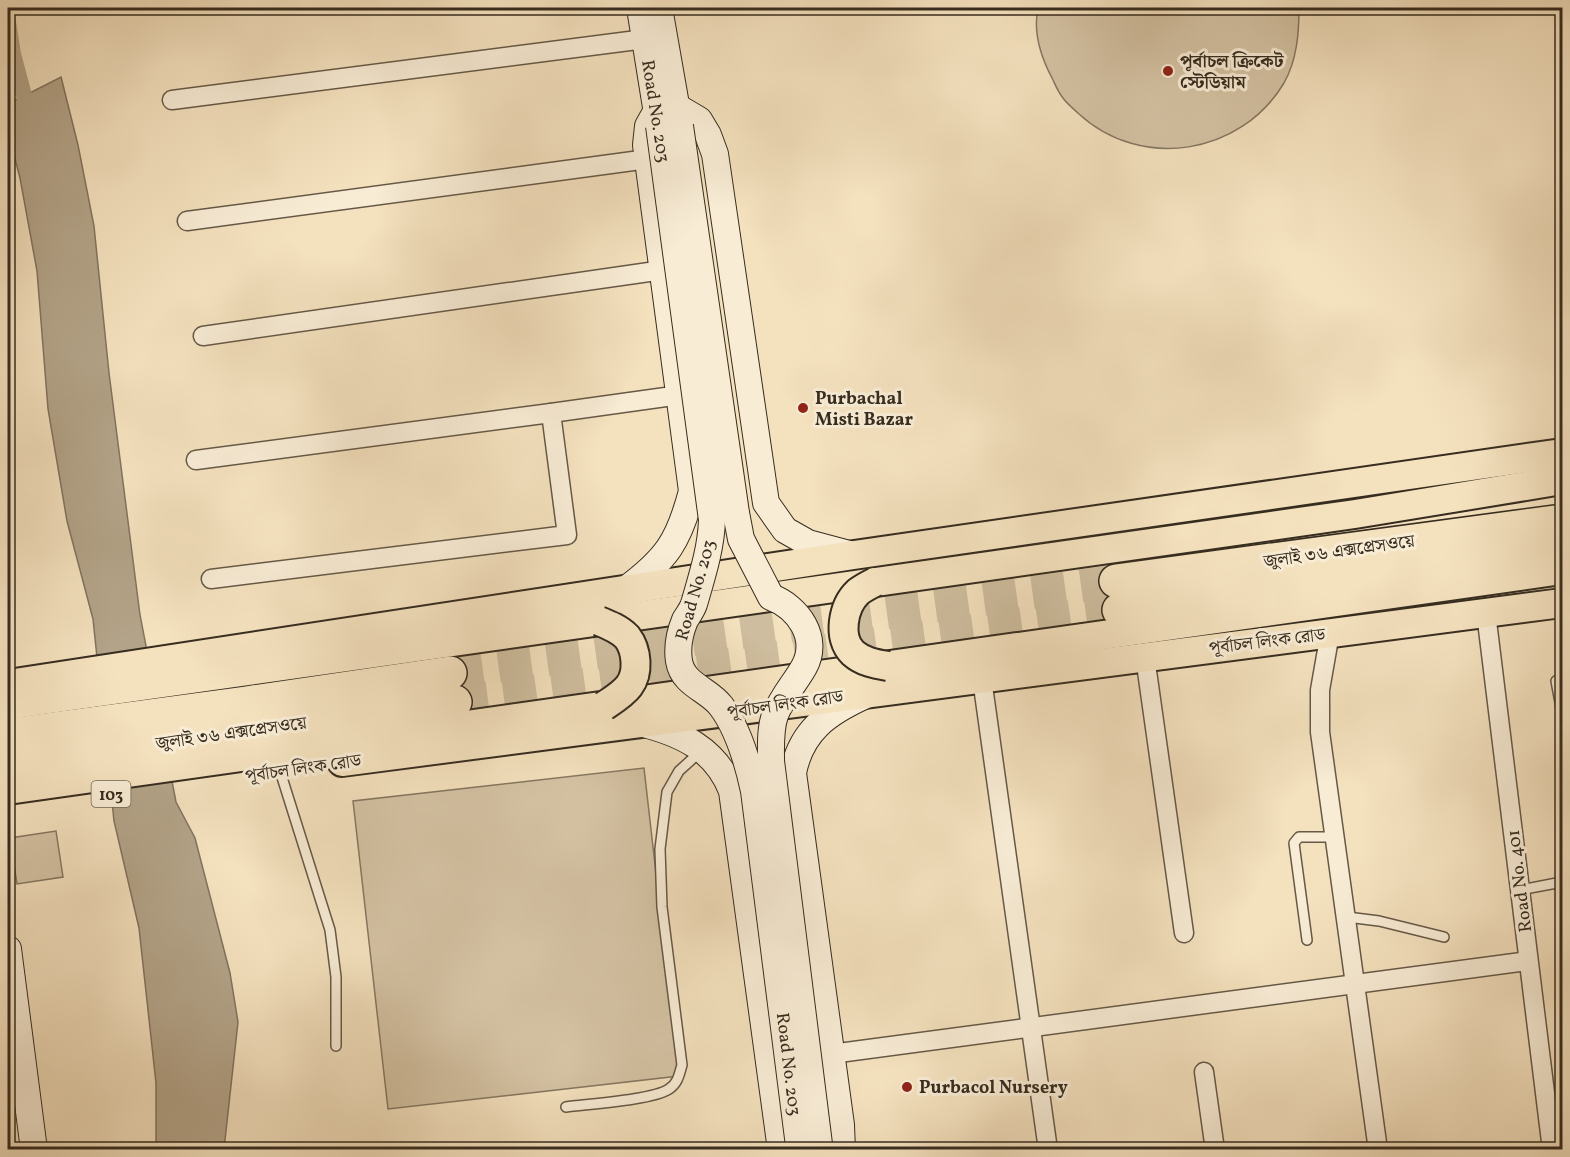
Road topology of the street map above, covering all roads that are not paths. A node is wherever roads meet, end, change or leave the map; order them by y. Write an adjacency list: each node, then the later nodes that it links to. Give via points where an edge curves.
1 (640, 8): 3 (street, Road No. 203)
2 (659, 8): 5 (street, Road No. 203)
3 (645, 39): 4 (street); 5 (street, Road No. 203)
4 (172, 100)
5 (668, 117): 6 (street, Road No. 203, via 648,126); 17 (street, Road No. 203, via 699,120 715,154 766,503 785,530 808,543); 22 (street, Road No. 203, bridge, via 741,539); 24 (street, Road No. 203, bridge, via 712,520 709,554)
6 (648, 159): 7 (street); 8 (street, Road No. 203)
7 (187, 221)
8 (663, 270): 9 (street); 10 (street, Road No. 203)
9 (203, 336)
10 (680, 395): 11 (street); 21 (street, Road No. 203, via 692,491 685,519 666,555)
11 (551, 413): 13 (street); 19 (street, via 567,535)
12 (1563, 453): 17 (main road)
13 (196, 460)
14 (1563, 480): 20 (main road, via 1355,514)
15 (1563, 521): 16 (highway, জুলাই ৩৬ এক্সপ্রেসওয়ে, via 1118,595)
16 (1563, 547)
17 (854, 555): 21 (main road)
18 (1563, 570): 29 (main road)
19 (211, 579)
20 (874, 582): 22 (main road, bridge); 29 (main road, bridge, via 859,592 846,610 844,637 860,658)
21 (625, 590): 33 (main road)
22 (771, 597): 24 (main road); 30 (street, Road No. 203, bridge, via 792,608 803,621 808,637 806,665)
23 (1563, 603): 25 (main road, পূর্বাচল লিংক রোড)
24 (693, 608): 26 (main road, bridge); 35 (street, Road No. 203, bridge, via 680,634 679,661 684,675)
25 (1486, 613): 27 (main road, পূর্বাচল লিংক রোড); 50 (street, Road No. 401)
26 (599, 621): 37 (main road); 38 (main road, bridge, via 628,638 636,669 631,684)
27 (1330, 633): 28 (main road, পূর্বাচল লিংক রোড); 48 (street, via 1320,690 1320,732)
28 (1145, 657): 31 (main road, পূর্বাচল লিংক রোড); 52 (street)
29 (888, 666): 30 (main road, bridge)
30 (796, 679): 35 (main road); 65 (street, Road No. 203, bridge, via 775,715 771,761)
31 (982, 679): 36 (main road, পূর্বাচল লিংক রোড); 59 (street)
32 (1563, 680): 39 (lane, via 1556,681)
33 (8, 684)
34 (452, 688): 40 (highway, জুলাই ৩৬ এক্সপ্রেসওয়ে)
35 (706, 692): 38 (main road, bridge); 65 (street, Road No. 203, bridge, via 721,706 748,764)
36 (872, 692): 41 (main road, পূর্বাচল লিংক রোড); 61 (street, via 824,718 798,751 793,773)
37 (8, 705)
38 (604, 706): 46 (main road)
39 (1563, 713)
40 (248, 717): 42 (highway, জুলাই ৩৬ এক্সপ্রেসওয়ে); 44 (highway, জুলাই ৩৬ এক্সপ্রেসওয়ে)
41 (640, 723): 43 (street, Road No. 203, via 665,729); 45 (main road, পূর্বাচল লিংক রোড)
42 (8, 735)
43 (703, 750): 64 (lane, via 679,771 667,792 662,822 663,908 682,1065 678,1081 668,1090 650,1096); 65 (street, Road No. 203, via 718,763 732,791)
44 (8, 763)
45 (280, 771): 47 (main road, পূর্বাচল লিংক রোড / 103, via 46,803); 60 (lane, via 330,930 336,976)
46 (8, 790)
47 (8, 803)
48 (1336, 837): 51 (street); 54 (lane, via 1299,837 1294,843)
49 (1563, 882): 50 (lane)
50 (1520, 890): 56 (street, Road No. 401)
51 (1347, 918): 53 (lane, via 1379,921); 58 (street)
52 (1184, 933)
53 (1443, 937)
54 (1307, 940)
55 (8, 949): 57 (street)
56 (1528, 961): 58 (street); 71 (street, Road No. 401)
57 (9, 978): 67 (street)
58 (1356, 984): 59 (street); 70 (street)
59 (1031, 1027): 61 (street); 68 (street)
60 (336, 1046)
61 (831, 1054): 65 (street, via 841,1125)
62 (8, 1069): 66 (street)
63 (1204, 1072): 69 (street)
64 (566, 1107)
65 (810, 1148)
66 (19, 1149)
67 (34, 1149)
68 (1048, 1149)
69 (1215, 1149)
70 (1378, 1149)
71 (1552, 1149)

